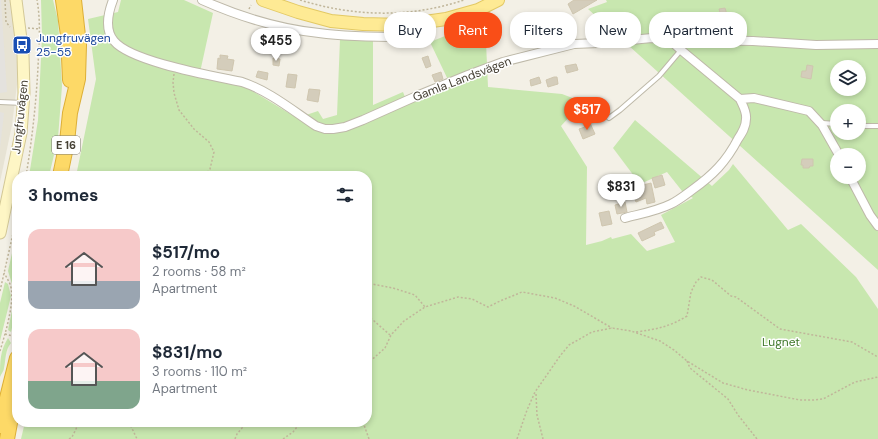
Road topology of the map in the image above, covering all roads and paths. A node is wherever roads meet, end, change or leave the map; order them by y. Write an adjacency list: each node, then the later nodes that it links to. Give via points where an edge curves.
1 (4, 0): 12 (path, via 6,22)
2 (16, 0): 21 (street, Jungfruvägen, via 23,55)
3 (37, 0): 30 (path, via 40,29 36,105)
4 (63, 0): 22 (highway, E 16, via 68,35)
5 (74, 0): 22 (highway, E 16, via 79,62)
6 (113, 0): 18 (street, Gamla Landsvägen, via 108,14 108,30 114,41 133,54)
7 (204, 0): 13 (street, via 241,15 301,31 344,36)
8 (263, 0): 11 (main road, via 331,21 404,25 446,19 478,10)
9 (300, 0): 10 (path, via 337,10 376,13 425,10)
10 (464, 0)
11 (498, 0)
12 (10, 26)
13 (384, 37)
14 (649, 38): 18 (street, Gamla Landsvägen, via 574,44 502,62 363,120 334,129 316,126 250,85)
15 (747, 41): 16 (street, Gamla Landsvägen, via 816,45)
16 (878, 44)
17 (681, 50): 19 (street); 23 (lane, via 659,76)
18 (175, 67): 32 (path, via 174,94 179,110 194,130 209,142 214,152)
19 (740, 99): 24 (street, via 754,98 809,111); 35 (street, via 746,111 745,126 726,159 708,179 672,204)
20 (0, 102): 21 (lane)
21 (23, 103): 29 (street, Jungfruvägen, via 21,132)
22 (70, 113): 31 (highway, E 16)
23 (609, 118)
24 (819, 122): 25 (lane); 28 (street)
25 (830, 123)
26 (866, 126): 27 (lane)
27 (878, 126)
28 (835, 148)
29 (13, 171)
30 (27, 171)
31 (61, 171)
32 (209, 171)
33 (12, 175): 37 (street, Jungfruvägen)
34 (854, 184): 36 (street)
35 (625, 218)
36 (878, 226)
37 (0, 233)
38 (12, 238): 39 (path)
39 (4, 273): 41 (path); 46 (path, via 10,285 12,299)
40 (372, 284): 42 (path, via 415,295)
41 (0, 291)
42 (425, 307): 44 (path, via 458,297 472,299 488,307 522,292 555,298); 47 (path, via 404,321)
43 (372, 319): 47 (path)
44 (612, 328): 45 (path); 55 (path, via 592,332 569,345)
45 (634, 332): 50 (path, via 659,328 687,316 691,292 701,277 712,280 780,329 852,342); 52 (path, via 660,341)
46 (5, 334): 48 (path); 49 (path)
47 (391, 335): 51 (path, via 385,348)
48 (12, 336)
49 (0, 351)
50 (878, 357)
51 (372, 360)
52 (687, 361): 53 (path, via 723,383 800,400 823,399 855,382); 71 (path, via 690,368 728,399)
53 (878, 377)
54 (12, 378): 57 (highway)
55 (536, 392): 69 (path); 70 (path, via 537,415)
56 (12, 412): 63 (highway)
57 (0, 426)
58 (77, 427): 64 (path)
59 (131, 427): 65 (path)
60 (243, 427): 66 (path)
61 (297, 427): 67 (path)
62 (365, 427): 68 (path)
63 (7, 439)
64 (69, 439)
65 (137, 439)
66 (235, 439)
67 (283, 439)
68 (369, 439)
69 (517, 439)
70 (543, 439)
71 (757, 439)

